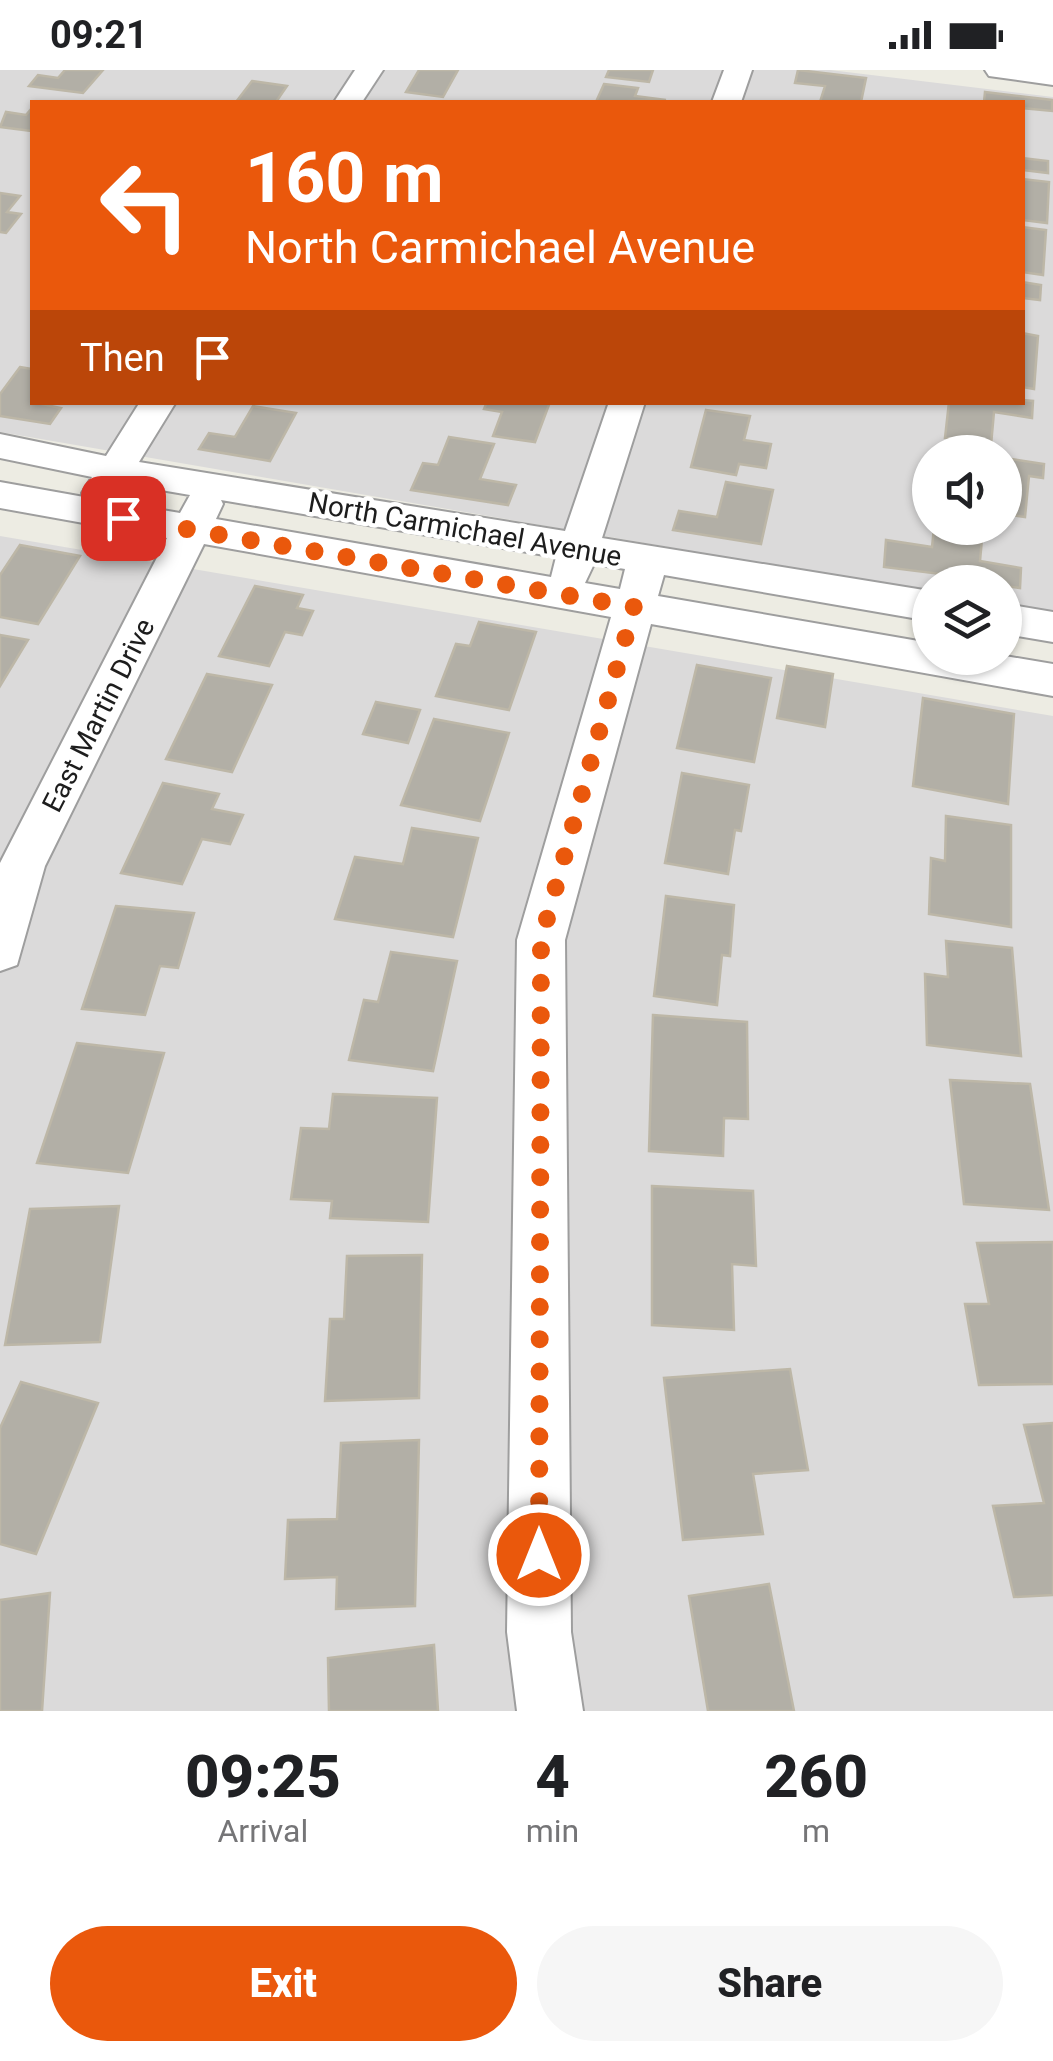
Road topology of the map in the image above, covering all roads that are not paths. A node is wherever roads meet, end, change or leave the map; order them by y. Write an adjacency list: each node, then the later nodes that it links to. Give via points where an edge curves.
1 (368, 70): 5 (street)
2 (738, 70): 6 (street)
3 (999, 70): 4 (street)
4 (1053, 76)
5 (349, 100)
6 (728, 100)
7 (156, 405): 10 (street)
8 (626, 405): 15 (street)
9 (0, 446): 10 (street, North Carmichael Avenue)
10 (115, 470): 11 (street, North Carmichael Avenue); 13 (street)
11 (212, 486): 14 (street, East Martin Drive); 15 (street, North Carmichael Avenue)
12 (0, 496): 13 (street, North Carmichael Avenue)
13 (89, 513): 14 (street, North Carmichael Avenue)
14 (190, 530): 17 (street, North Carmichael Avenue); 22 (street, East Martin Drive, via 22,866)
15 (578, 548): 16 (street, North Carmichael Avenue); 17 (street)
16 (641, 583): 17 (street, North Carmichael Avenue); 18 (street, North Carmichael Avenue); 21 (street, North Carmichael Avenue); 23 (street, via 541,940 539,1632)
17 (564, 592)
18 (912, 605)
19 (1022, 621): 20 (street)
20 (1053, 626)
21 (1053, 680)
22 (0, 950)
23 (550, 1711)

